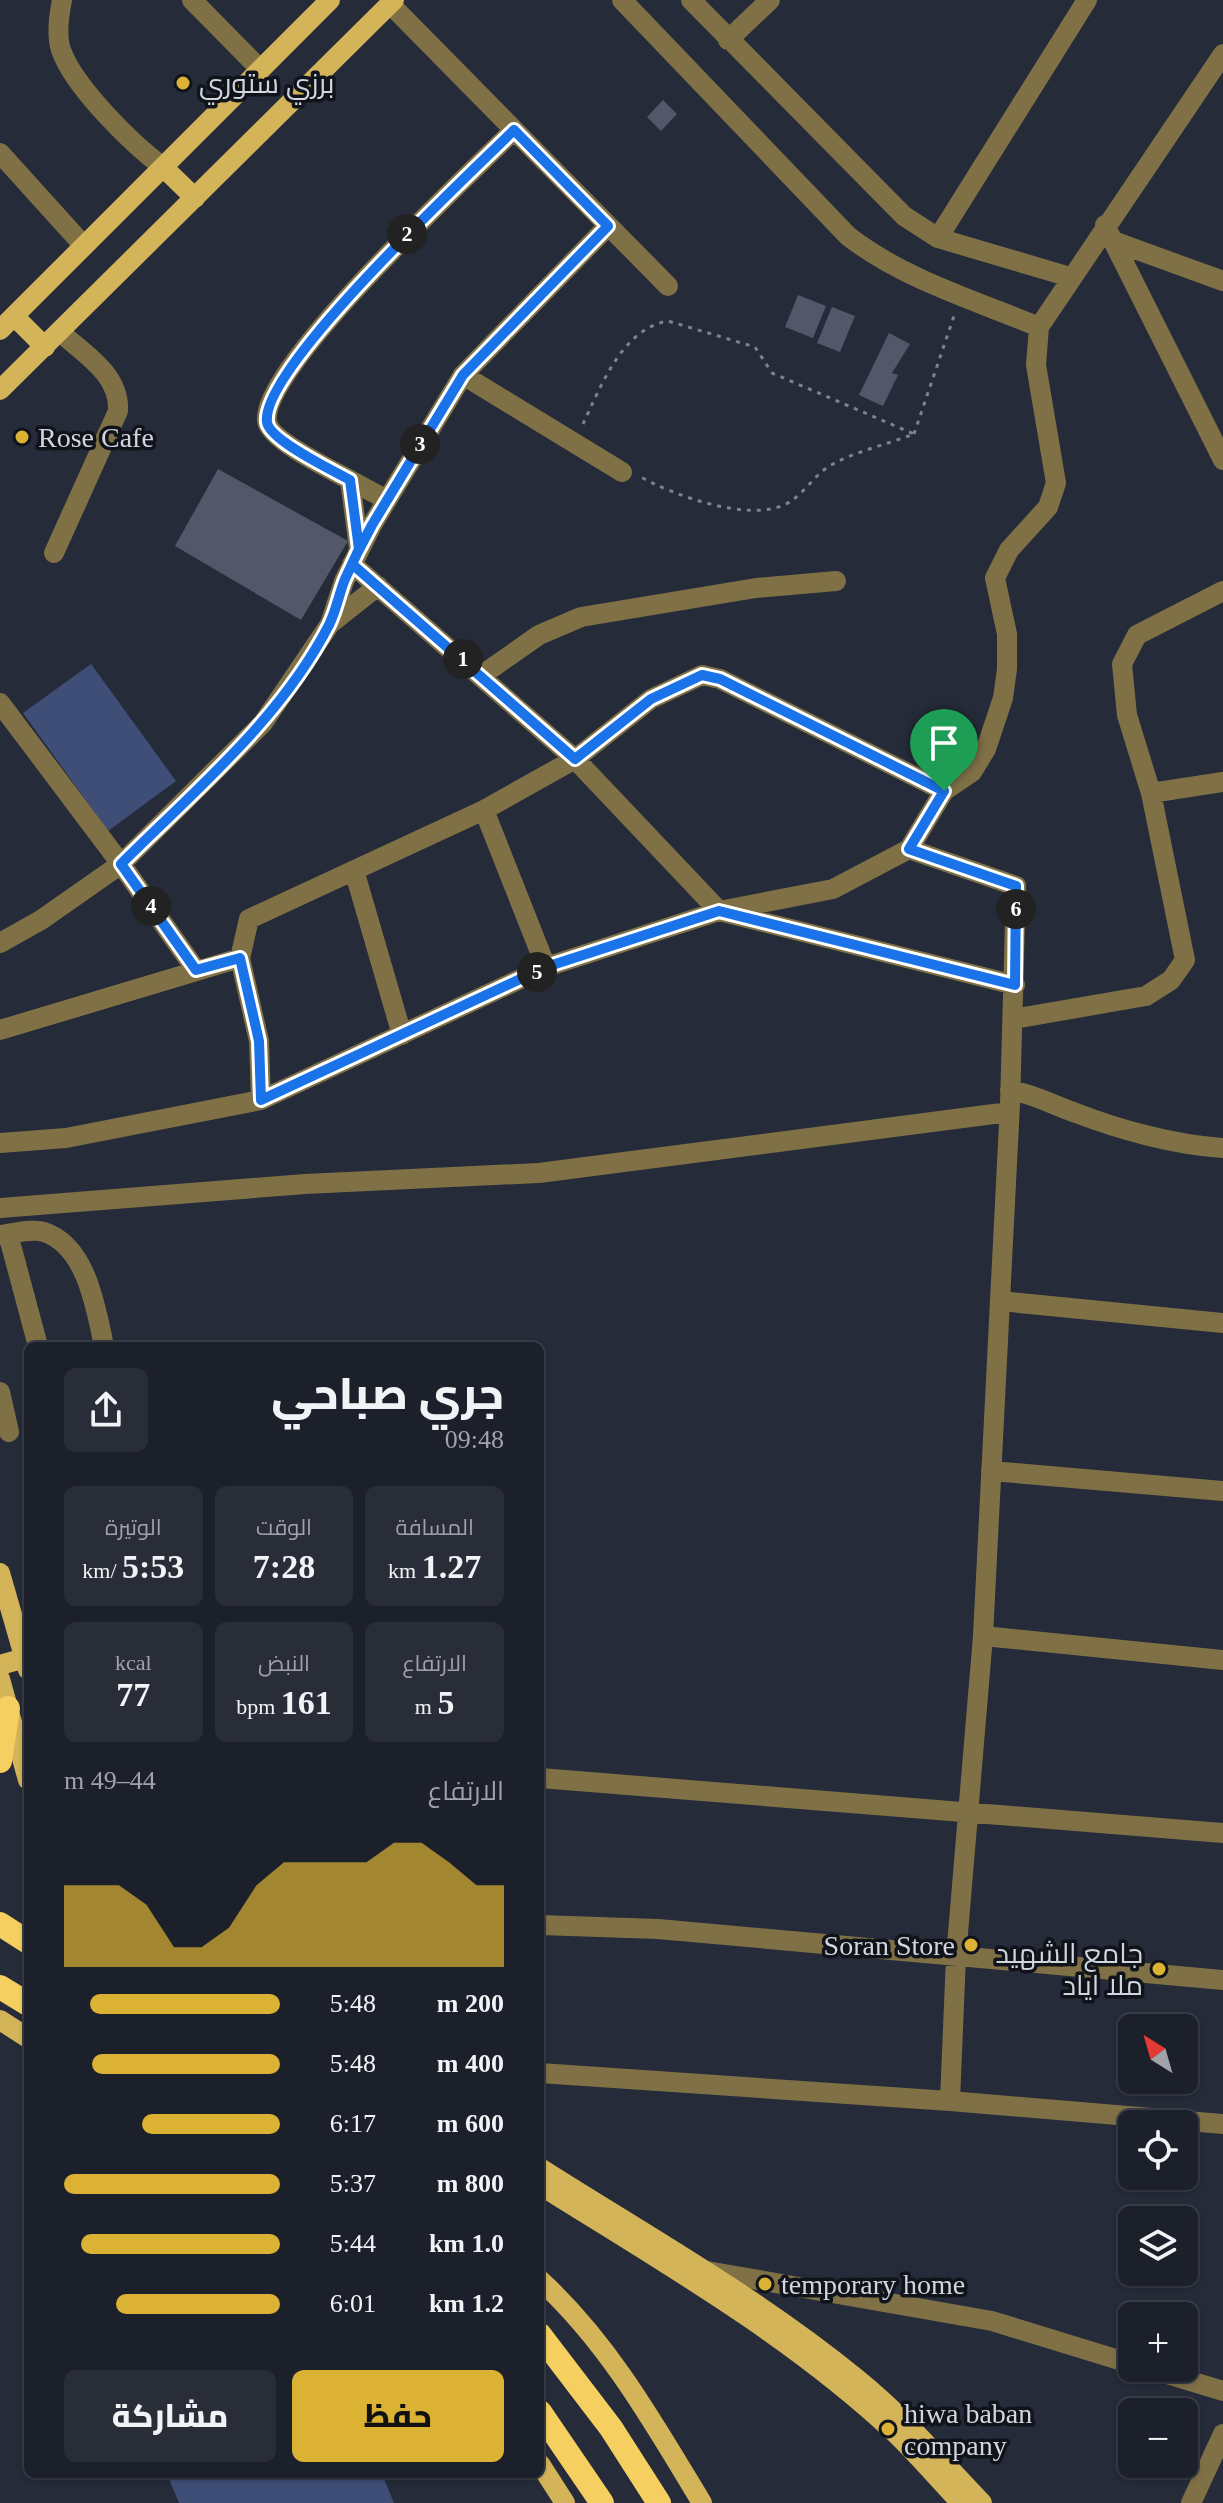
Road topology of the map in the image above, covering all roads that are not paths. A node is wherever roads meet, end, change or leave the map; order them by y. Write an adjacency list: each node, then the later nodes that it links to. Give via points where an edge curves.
1 (62, 0): 14 (street, via 60,49 118,127)
2 (192, 0): 11 (street)
3 (330, 0): 11 (main road)
4 (622, 0): 24 (street, via 872,255)
5 (691, 0): 9 (street)
6 (770, 0): 9 (street)
7 (1087, 0): 18 (street)
8 (392, 2): 12 (street); 15 (main road)
9 (728, 40): 18 (street, via 904,216)
10 (1223, 54): 17 (street)
11 (260, 69): 14 (main road)
12 (514, 130): 16 (street); 30 (street, via 356,287 268,405 267,424 274,436)
13 (0, 153): 19 (street)
14 (163, 167): 15 (main road); 19 (main road)
15 (195, 198): 25 (main road)
16 (608, 226): 22 (street); 26 (street)
17 (1109, 233): 20 (street); 21 (street); 28 (street)
18 (938, 238): 20 (street)
19 (84, 246): 23 (main road)
20 (1070, 277): 24 (street)
21 (1223, 281)
22 (668, 286)
23 (7, 323): 25 (main road)
24 (1039, 327): 42 (street, via 1036,365 1056,483 1048,507 1000,563 995,578 1007,634 1003,698 986,749 972,772)
25 (52, 340): 27 (main road); 32 (street, via 109,376 119,402)
26 (463, 375): 29 (street); 31 (street)
27 (0, 390)
28 (1223, 460)
29 (629, 474)
30 (350, 480): 31 (street); 33 (street)
31 (387, 500): 33 (street)
32 (54, 553)
33 (356, 557): 35 (street); 37 (street)
34 (836, 581): 38 (street, via 756,588 581,617 539,635)
35 (378, 586): 37 (street); 38 (street)
36 (1223, 591): 43 (street, via 1137,635 1122,664 1127,715)
37 (330, 624): 46 (street, via 263,723)
38 (482, 675): 40 (street)
39 (0, 703): 46 (street)
40 (575, 759): 42 (street, via 651,699 702,675 720,679); 44 (street); 48 (street)
41 (1223, 782): 43 (street)
42 (944, 791): 45 (street)
43 (1151, 793): 54 (street, via 1185,960 1171,980 1146,996)
44 (484, 810): 47 (street); 51 (street)
45 (909, 849): 48 (street, via 833,889); 53 (street, via 1016,886)
46 (121, 864): 49 (street); 52 (street)
47 (354, 870): 50 (street, via 249,919); 56 (street)
48 (719, 911): 51 (street); 53 (street)
49 (0, 943)
50 (240, 958): 52 (street); 58 (street, via 259,1041)
51 (546, 967): 56 (street)
52 (196, 970): 55 (street)
53 (1015, 985): 54 (street)
54 (1013, 1019): 57 (street)
55 (0, 1030)
56 (402, 1035): 58 (street)
57 (1010, 1090): 59 (street); 61 (street, via 1195,1146)
58 (261, 1100): 60 (street, via 66,1138)
59 (1009, 1112): 62 (street, via 539,1173 305,1184); 64 (street)
60 (0, 1143)
61 (1223, 1148)
62 (0, 1208)
63 (4, 1234): 66 (street); 67 (street, via 43,1231 68,1248 92,1291)
64 (1000, 1301): 65 (street); 70 (street)
65 (1223, 1323)
66 (37, 1342)
67 (103, 1342)
68 (0, 1392): 69 (street)
69 (9, 1432)
70 (991, 1471): 71 (street); 73 (street)
71 (1223, 1491)
72 (0, 1573): 74 (main road)
73 (983, 1636): 75 (street); 83 (street)
74 (24, 1657)
75 (1223, 1660)
76 (24, 1664): 77 (main road)
77 (0, 1665)
78 (0, 1679): 79 (main road)
79 (8, 1708): 80 (highway); 81 (main road)
80 (0, 1761)
81 (24, 1766)
82 (544, 1778): 83 (street)
83 (969, 1814): 84 (street); 88 (street)
84 (1223, 1833)
85 (0, 1924): 87 (highway)
86 (544, 1925): 88 (street, via 658,1929)
87 (24, 1939)
88 (956, 1957): 89 (street); 95 (street)
89 (1223, 1980)
90 (0, 1987): 91 (highway)
91 (24, 2002)
92 (0, 2020): 93 (main road)
93 (24, 2035)
94 (544, 2073): 95 (street)
95 (950, 2101): 96 (street)
96 (1223, 2124)
97 (544, 2171): 99 (main road)
98 (544, 2188): 112 (main road, via 727,2302 818,2369 894,2432)
99 (702, 2271): 102 (street, via 992,2321); 113 (main road, via 780,2319 859,2380)
100 (544, 2284): 111 (main road, via 565,2302 641,2403)
101 (544, 2340): 110 (highway, via 611,2428)
102 (1118, 2360)
103 (1193, 2382): 104 (street)
104 (1223, 2391)
105 (544, 2418): 109 (highway)
106 (1223, 2434): 114 (street)
107 (544, 2470): 108 (main road)
108 (565, 2503)
109 (602, 2503)
110 (659, 2503)
111 (702, 2503)
112 (961, 2503)
113 (982, 2503)
114 (1191, 2503)

